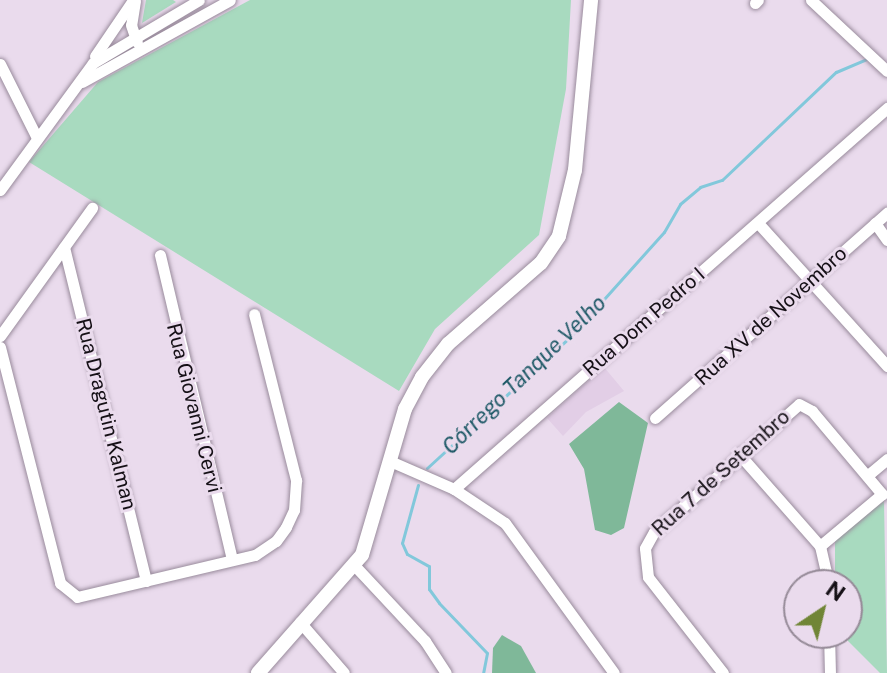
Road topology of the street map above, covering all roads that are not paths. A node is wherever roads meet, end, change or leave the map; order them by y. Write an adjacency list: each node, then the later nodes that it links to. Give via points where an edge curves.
1 (230, 0): 8 (street)
2 (591, 0): 33 (street, via 575,170 559,236 541,263 434,362 405,409)
3 (811, 0): 12 (street)
4 (193, 1): 7 (street)
5 (130, 2): 6 (street); 7 (street)
6 (118, 21): 9 (street); 13 (street)
7 (134, 35): 8 (street); 9 (street)
8 (142, 46): 10 (street)
9 (108, 50): 10 (street); 13 (street)
10 (127, 54): 14 (street)
11 (0, 64): 16 (street)
12 (887, 71)
13 (83, 74): 14 (street)
14 (75, 87): 16 (street)
15 (887, 108): 20 (street, Rua Dom Pedro I)
16 (37, 138): 17 (street)
17 (0, 190)
18 (92, 208): 23 (street)
19 (887, 213): 21 (street, Rua XV de Novembro)
20 (758, 223): 25 (street); 35 (street, Rua Dom Pedro I)
21 (875, 223): 22 (street); 25 (street, Rua XV de Novembro)
22 (887, 240)
23 (64, 247): 27 (street); 41 (street, Rua Dragutin Kalman)
24 (160, 255): 38 (street, Rua Giovanni Cervi)
25 (810, 281): 29 (street); 30 (street, Rua XV de Novembro)
26 (254, 314): 38 (street, via 296,498 276,541)
27 (0, 336)
28 (0, 348): 41 (street, via 63,588 77,597)
29 (887, 366)
30 (655, 418)
31 (739, 454): 34 (street, Rua 7 de Setembro, via 803,404); 37 (street); 48 (street, Rua 7 de Setembro, via 654,532 645,548 648,577)
32 (887, 459): 34 (street)
33 (390, 461): 35 (street); 39 (street, via 371,531)
34 (868, 475): 36 (street)
35 (454, 489): 47 (street, via 519,538)
36 (884, 496): 37 (street)
37 (820, 546): 40 (street)
38 (232, 560): 41 (street)
39 (355, 566): 42 (street); 46 (street, via 425,641)
40 (825, 569)
41 (146, 581)
42 (300, 622): 44 (street); 45 (street)
43 (829, 649): 49 (street)
44 (258, 673)
45 (344, 673)
46 (446, 673)
47 (614, 673)
48 (723, 673)
49 (830, 673)

